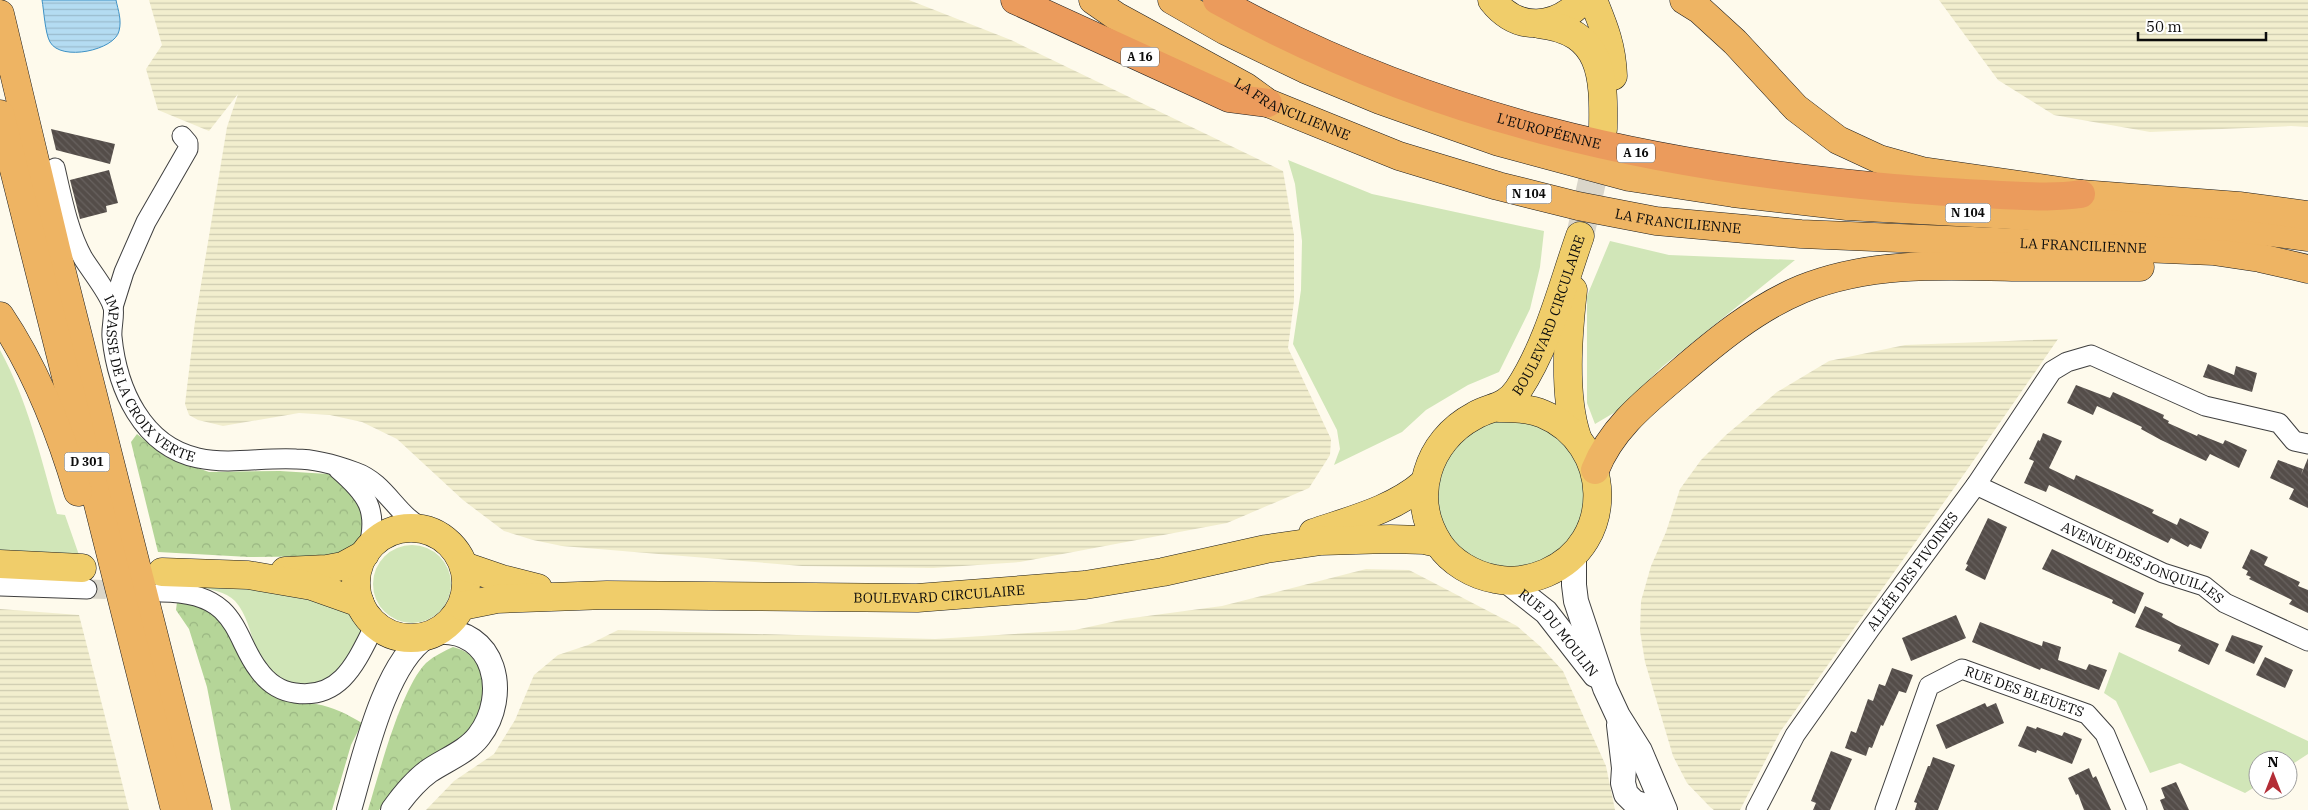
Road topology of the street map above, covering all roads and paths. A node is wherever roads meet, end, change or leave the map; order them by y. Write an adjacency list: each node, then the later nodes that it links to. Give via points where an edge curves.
1 (1015, 0): 11 (highway, A 16, via 1229,98)
2 (1093, 0): 11 (highway, LA FRANCILIENNE / N 104, via 1116,16 1246,87)
3 (1172, 0): 17 (highway, LA FRANCILIENNE / N 104, via 1304,69 1380,100 1499,142 1628,177 1847,206 2230,227)
4 (1217, 0): 15 (highway, L'EUROPÉENNE / A 16, via 1286,37 1360,70 1504,121 1603,146 1703,165 1845,184 2044,197)
5 (1583, 0): 10 (main road, via 1572,12)
6 (1593, 0): 10 (main road, via 1612,54 1612,100 1603,129 1601,73 1594,54 1584,40 1574,34 1558,26)
7 (1684, 0): 15 (highway, via 1735,42 1796,108 1838,140 1879,159 1922,171)
8 (1492, 1): 10 (main road, via 1506,14)
9 (0, 14): 50 (highway, D 301, via 56,250)
10 (1539, 24)
11 (1268, 103): 18 (highway, LA FRANCILIENNE / N 104, via 1399,156 1498,186 1656,222 1802,234 2212,251)
12 (0, 114): 49 (highway, D 301)
13 (182, 136): 19 (street, via 188,149 146,222 124,272)
14 (55, 168): 19 (street, IMPASSE DE LA CROIX VERTE, via 69,224 83,257)
15 (2081, 194): 16 (highway, via 2239,206)
16 (2308, 215)
17 (2308, 237)
18 (2308, 269): 25 (highway, via 1947,266 1901,267 1855,274 1802,289 1724,335 1617,430)
19 (114, 307): 24 (street, IMPASSE DE LA CROIX VERTE, via 112,344 131,406 164,443 196,457 215,461 294,458)
20 (0, 316): 48 (highway, via 29,364 76,482 98,554)
21 (1499, 408): 22 (main road, via 1542,413 1561,423); 22 (main road, BOULEVARD CIRCULAIRE, via 1517,392 1545,336 1580,236 1568,331 1570,406); 26 (main road, via 1476,414 1456,427 1440,444 1429,464)
22 (1577, 438): 25 (main road)
23 (2308, 444): 27 (street, ALLÉE DES PIVOINES, via 2294,441 2279,423 2206,406 2091,355 2067,362 2052,371)
24 (334, 465): 28 (street, IMPASSE DE LA CROIX VERTE, via 374,482 410,521); 31 (street, via 370,504 374,524)
25 (1595, 470): 32 (main road, via 1598,488 1593,525)
26 (1424, 483): 29 (main road, via 1424,504); 30 (main road, BOULEVARD CIRCULAIRE, via 1386,508)
27 (1976, 485): 45 (street, AVENUE DES JONQUILLES, via 2163,573 2204,586 2225,603); 55 (street, ALLÉE DES PIVOINES, via 1795,735)
28 (427, 530): 31 (main road, via 398,530 387,534); 34 (main road, via 450,544)
29 (1438, 543): 30 (main road, BOULEVARD CIRCULAIRE, via 1375,539); 38 (main road, via 1462,567 1484,577)
30 (1266, 549): 40 (main road, BOULEVARD CIRCULAIRE, via 1163,572 1000,593 917,598)
31 (366, 551): 35 (main road, via 343,566); 41 (main road, via 356,577)
32 (1574, 556): 38 (main road, via 1555,569 1531,579); 46 (street, RUE DU MOULIN, via 1576,600)
33 (0, 564): 36 (main road)
34 (464, 566): 40 (main road, BOULEVARD CIRCULAIRE, via 538,588); 42 (main road, via 467,579)
35 (248, 575): 37 (main road); 41 (main road, via 312,586)
36 (85, 578): 39 (street)
37 (162, 582): 43 (street, via 217,606 231,621 269,683 287,692 322,693 335,686 355,664)
38 (1508, 582): 46 (street, RUE DU MOULIN, via 1546,612)
39 (0, 586)
40 (607, 595): 42 (main road, BOULEVARD CIRCULAIRE, via 504,598)
41 (360, 602): 43 (main road)
42 (462, 606): 44 (main road, via 454,618)
43 (375, 625): 44 (main road, via 391,634 409,638)
44 (432, 634): 51 (street, via 411,649 392,682 380,708); 52 (street, via 451,632 475,641 493,667 495,701 489,721 478,738 428,772)
45 (2308, 642)
46 (1606, 688): 47 (street, RUE DU MOULIN)
47 (1618, 716): 53 (street, RUE DU MOULIN, via 1626,794 1634,802); 54 (street, RUE DU MOULIN, via 1640,751)
48 (163, 810)
49 (175, 810)
50 (198, 810)
51 (349, 810)
52 (393, 810)
53 (1657, 810)
54 (1665, 810)
55 (1756, 810)
56 (1885, 810): 57 (street, RUE DES BLEUETS, via 1929,686 1962,669 2087,714 2105,734)
57 (2137, 810)

